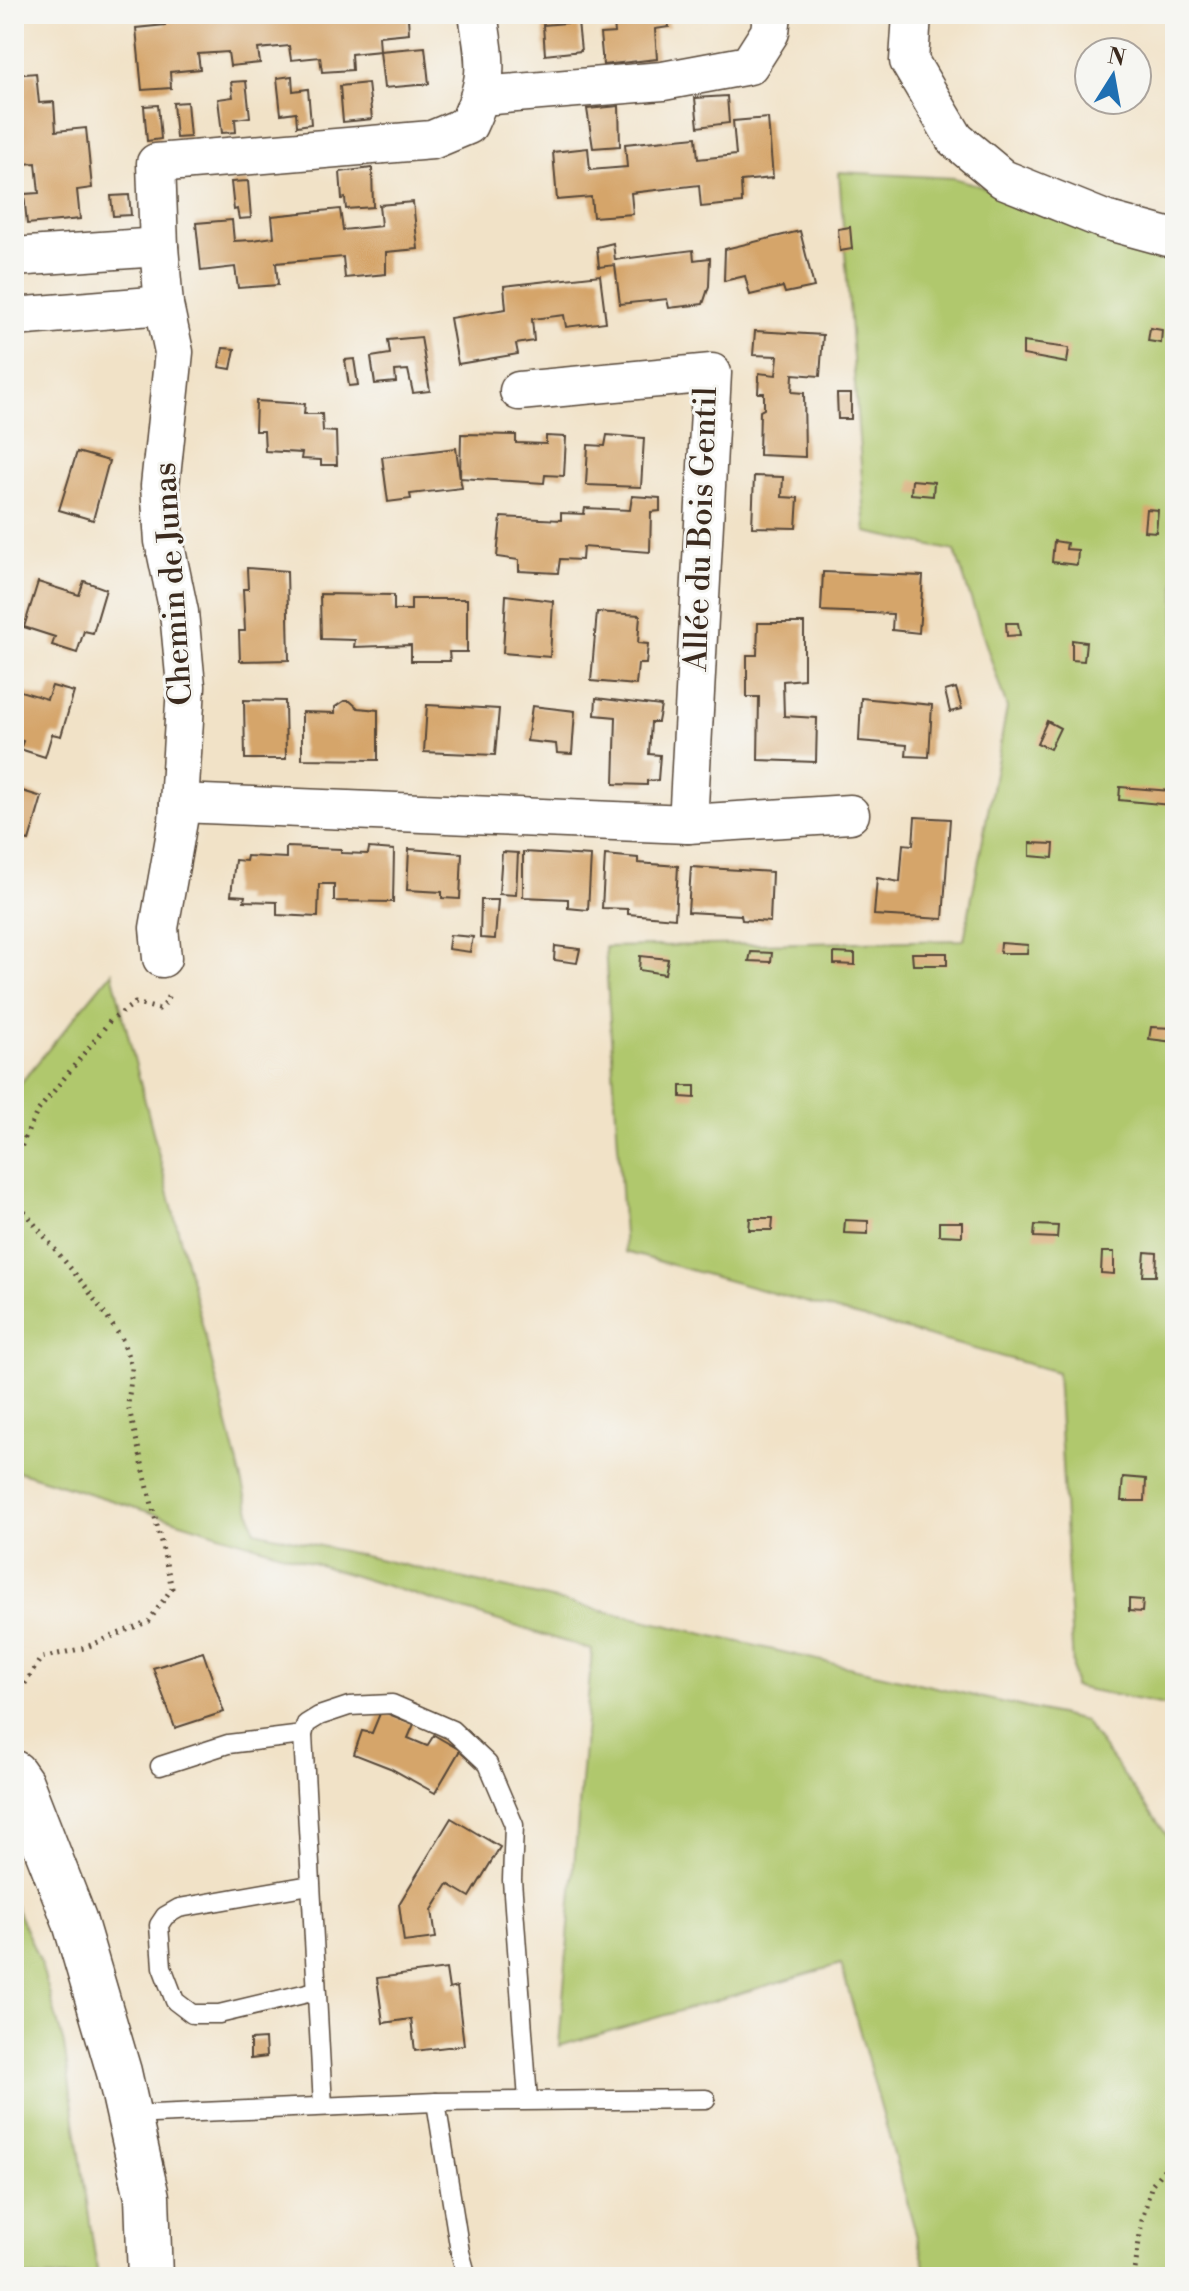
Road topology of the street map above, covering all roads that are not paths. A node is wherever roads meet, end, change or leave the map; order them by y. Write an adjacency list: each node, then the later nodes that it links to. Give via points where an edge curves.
1 (478, 14): 4 (street, via 486,65)
2 (772, 14): 4 (street, via 770,32 749,65 663,81)
3 (912, 14): 5 (street, via 909,61 955,139 1003,179 1105,220)
4 (481, 96): 6 (street, Chemin de Junas, via 468,125 432,140 156,163)
5 (1175, 239)
6 (159, 247): 7 (street); 8 (street, Chemin de Junas)
7 (14, 257)
8 (164, 305): 9 (street); 11 (street, Chemin de Junas, via 174,352 160,486 186,686)
9 (14, 317)
10 (519, 391): 13 (street, Allée du Bois Gentil, via 712,373)
11 (179, 803): 13 (street); 14 (street, Chemin de Junas, via 159,928)
12 (850, 814): 13 (street)
13 (688, 824)
14 (162, 958)
15 (303, 1735): 16 (lane, via 228,1744); 18 (lane); 21 (lane, via 306,1724 319,1716 349,1706 392,1704 452,1730 488,1764 514,1825 512,1880)
16 (160, 1766)
17 (14, 1773): 24 (street, via 74,1919)
18 (310, 1885): 19 (lane); 19 (lane, via 179,1908 159,1925 162,1967 175,2001 192,2014 219,2014)
19 (316, 1991): 23 (lane)
20 (706, 2099): 21 (lane)
21 (528, 2100): 22 (lane)
22 (436, 2102): 23 (lane); 26 (lane)
23 (323, 2106): 24 (lane)
24 (129, 2115): 25 (street, via 147,2197)
25 (150, 2277)
26 (467, 2277)

